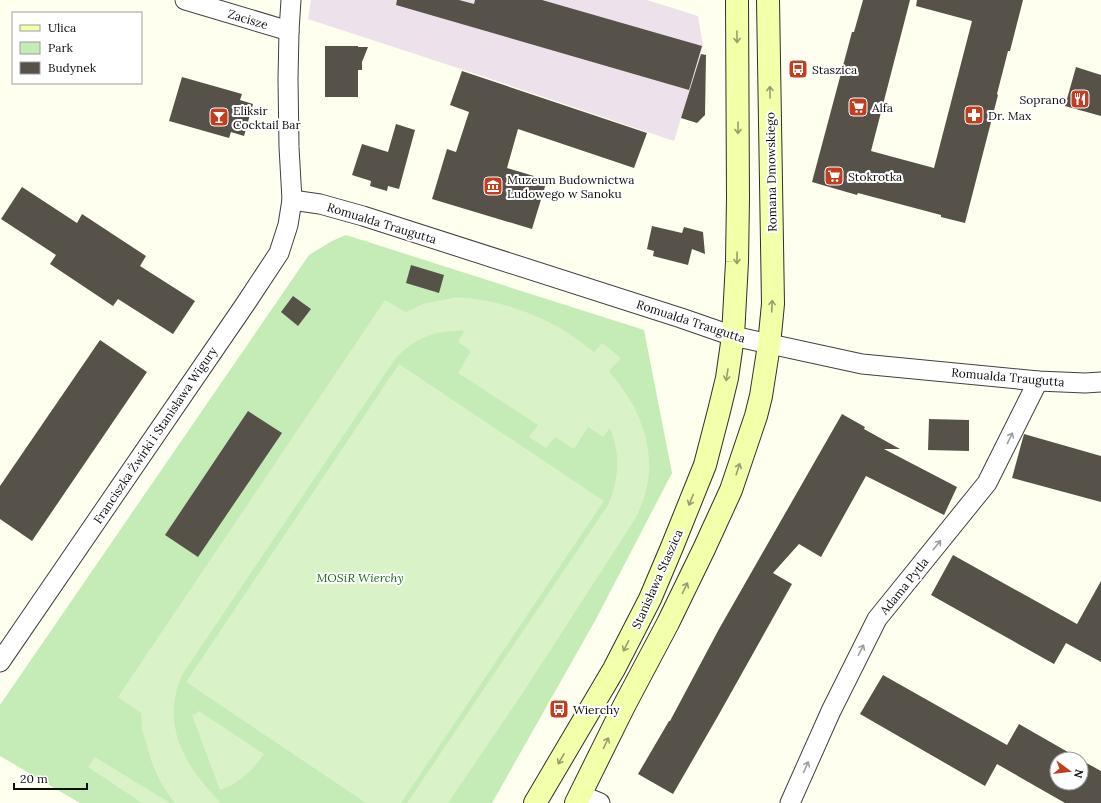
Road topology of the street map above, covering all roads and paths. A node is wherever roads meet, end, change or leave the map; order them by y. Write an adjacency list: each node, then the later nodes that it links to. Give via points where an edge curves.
1 (185, 0): 5 (street, Zacisze)
2 (292, 0): 5 (street, Franciszka Żwirki i Stanisława Wigury)
3 (737, 0): 7 (main road, one-way to 7, via 738,198)
4 (768, 0): 8 (main road, Romana Dmowskiego, one-way to 4, via 773,304)
5 (288, 31): 6 (street, Franciszka Żwirki i Stanisława Wigury)
6 (292, 200): 7 (street, Romualda Traugutta, via 320,204 362,216); 11 (street, Franciszka Żwirki i Stanisława Wigury, via 288,225 279,253)
7 (733, 336): 8 (street, Romualda Traugutta); 13 (main road, Stanisława Staszica, one-way to 13, via 727,378 705,465 650,599 614,669)
8 (769, 345): 9 (street, Romualda Traugutta, via 862,364); 12 (main road, one-way to 8, via 624,706 698,563 731,490 756,416)
9 (1038, 381): 10 (street, Romualda Traugutta); 14 (street, Adama Pytla, one-way to 9, via 831,711 877,619 988,483)
10 (1101, 382)
11 (0, 662)
12 (586, 800)
13 (535, 803)
14 (790, 803)

